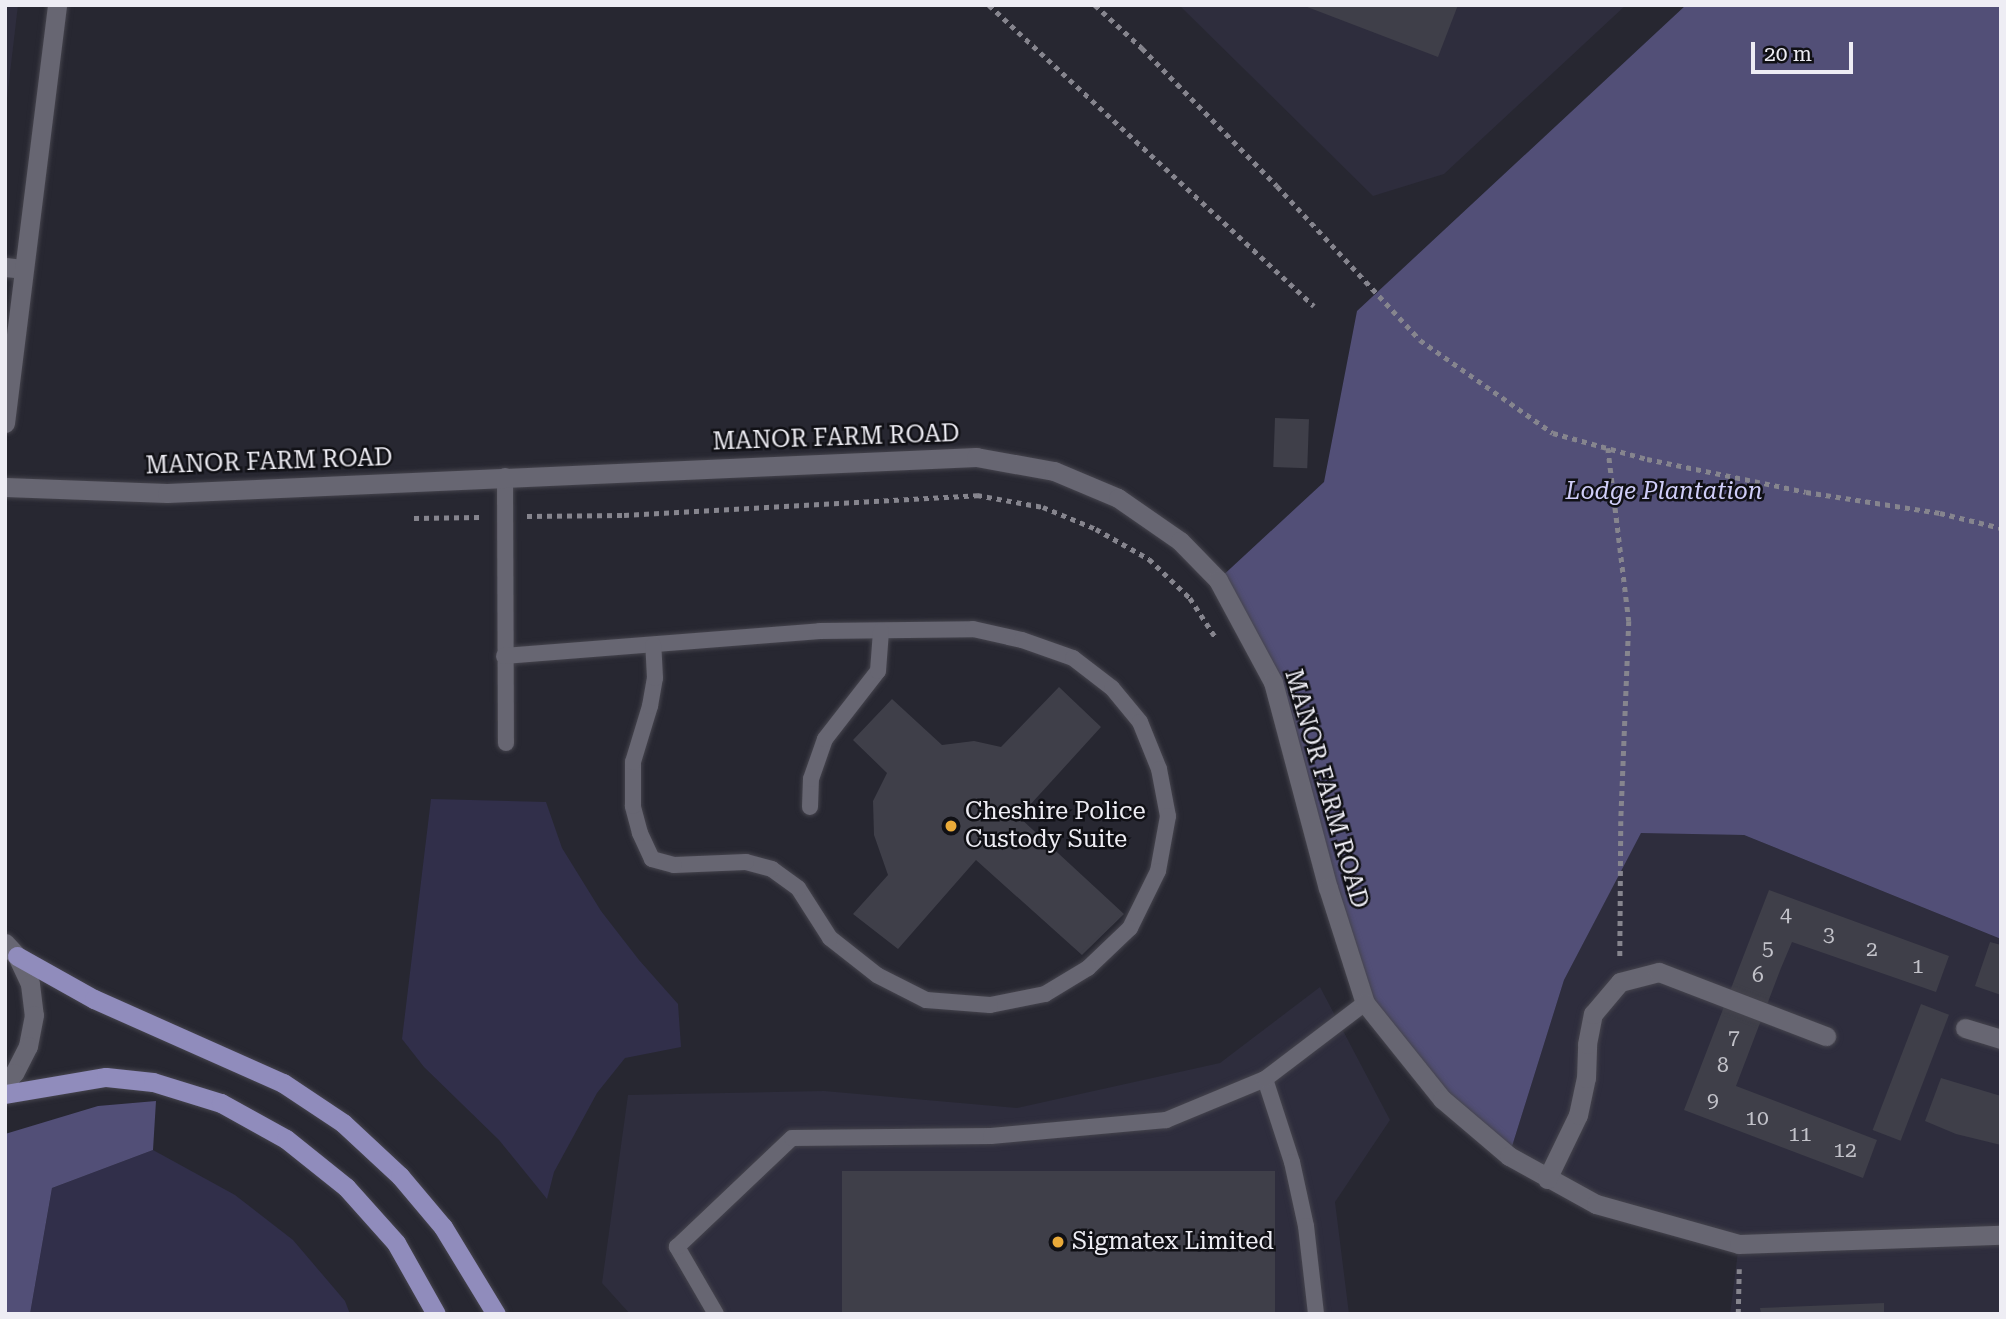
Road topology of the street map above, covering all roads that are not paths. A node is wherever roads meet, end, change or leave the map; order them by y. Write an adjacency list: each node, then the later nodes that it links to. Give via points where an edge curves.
1 (57, 5): 2 (street)
2 (14, 268): 3 (street)
3 (5, 423)
4 (505, 476): 5 (street, MANOR FARM ROAD, via 167,493); 8 (lane); 13 (street, MANOR FARM ROAD, via 976,457 1054,471 1118,498 1180,541 1218,580 1273,682 1328,888)
5 (5, 487)
6 (881, 631): 7 (lane, via 820,631); 7 (lane, via 973,629 1022,640 1073,658 1112,688 1140,722 1160,769 1168,816 1158,871 1130,928 1088,968 1045,994 990,1005 926,1000 877,975 830,938 798,888 772,869 746,862 674,865 653,859 633,806 633,762 655,678); 10 (lane, via 878,671 825,739 811,779)
7 (653, 645): 8 (lane)
8 (504, 656): 9 (lane)
9 (506, 743)
10 (810, 807)
11 (5, 923): 12 (street)
12 (11, 949): 18 (street, via 30,984 34,1015 29,1046); 23 (main road, via 94,999 283,1083 343,1123 400,1176 443,1227)
13 (1365, 1003): 17 (lane); 20 (street, MANOR FARM ROAD, via 1442,1099 1509,1156)
14 (1965, 1028): 16 (street)
15 (1826, 1036): 20 (street, via 1660,972 1620,982 1593,1014 1578,1115)
16 (2001, 1039)
17 (1265, 1079): 24 (lane, via 1166,1120 991,1136 792,1138 677,1247); 25 (lane, via 1292,1162 1306,1226)
18 (5, 1083)
19 (5, 1094): 22 (main road, via 106,1077 153,1082 221,1103 286,1139 346,1187 396,1243)
20 (1547, 1179): 21 (street, MANOR FARM ROAD, via 1596,1204 1740,1244)
21 (2001, 1235)
22 (436, 1314)
23 (496, 1314)
24 (716, 1314)
25 (1316, 1314)

